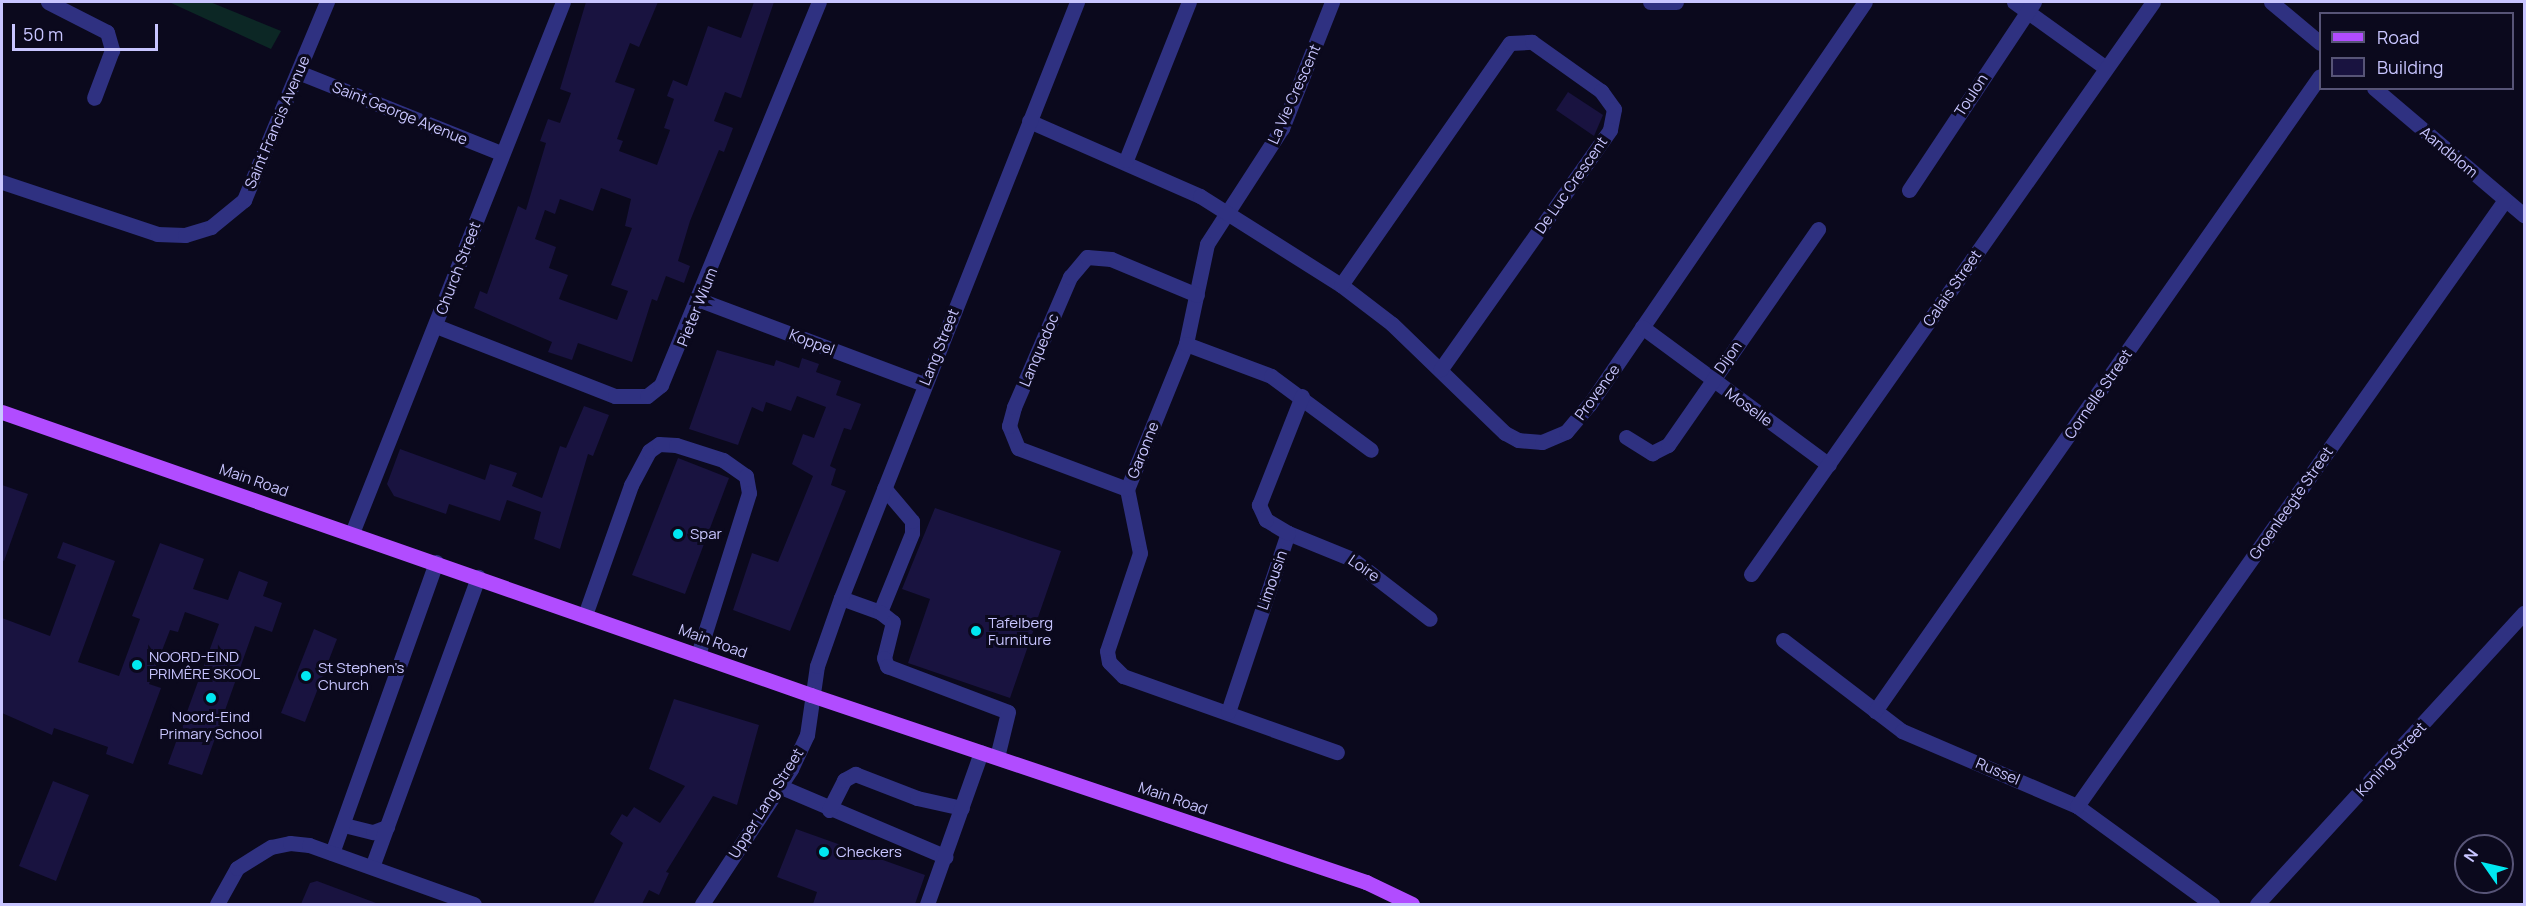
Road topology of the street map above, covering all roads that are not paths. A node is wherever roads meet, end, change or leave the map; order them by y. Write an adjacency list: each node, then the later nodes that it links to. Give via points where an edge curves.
1 (48, 2): 20 (street, via 107,32 112,50)
2 (327, 2): 17 (street, Saint Francis Avenue)
3 (562, 2): 22 (street, Church Street)
4 (819, 2): 32 (street, Pieter Wium)
5 (1077, 2): 21 (street, Lang Street)
6 (1189, 2): 23 (street)
7 (1332, 2): 27 (street, La Vie Crescent, via 1282,128)
8 (1650, 2): 9 (street)
9 (1676, 2)
10 (1865, 2): 34 (street, Provence)
11 (2014, 2): 14 (street)
12 (2154, 2): 16 (street, Calais Street)
13 (2271, 2): 15 (street)
14 (2030, 6): 16 (street); 25 (street, Toulon)
15 (2319, 42)
16 (2106, 68): 43 (street, Calais Street)
17 (298, 72): 22 (street, Saint George Avenue); 24 (street, Saint Francis Avenue, via 244,200 211,227 185,235 157,234)
18 (2319, 77): 59 (street, Cornelle Street)
19 (2376, 90): 26 (street, Aandblom)
20 (94, 98)
21 (1029, 121): 23 (street); 38 (street, Lang Street)
22 (501, 153): 33 (street, Church Street)
23 (1126, 160): 27 (street, via 1178,183)
24 (2, 182)
25 (1909, 190)
26 (2505, 200): 28 (street, Aandblom); 65 (street, Groenleegte Street)
27 (1226, 212): 30 (street, Provence); 31 (street, Garonne, via 1208,244)
28 (2524, 215)
29 (1818, 229): 37 (street, Dijon)
30 (1341, 285): 36 (street, Provence); 36 (street, De Luc Crescent, via 1510,43 1532,42 1601,91 1614,109 1610,130)
31 (1197, 294): 35 (street, Garonne); 45 (street, Lanquedoc, via 1111,259 1087,257 1070,277 1014,407 1009,426 1018,448)
32 (700, 300): 33 (street, Pieter Wium, via 661,385 647,396 633,398 615,396); 38 (street, Koppel)
33 (436, 326): 46 (street, Church Street)
34 (1642, 327): 36 (street, Provence, via 1578,420 1566,432 1542,442 1518,440 1505,433); 37 (street, Moselle)
35 (1186, 344): 39 (street, via 1271,376); 45 (street, Garonne)
36 (1441, 369)
37 (1712, 379): 41 (street, Dijon, via 1662,451 1652,453); 43 (street, Moselle)
38 (924, 384): 44 (street, Lang Street)
39 (1302, 396): 42 (street); 47 (street, Limousin, via 1259,505 1266,520)
40 (2, 412): 46 (main road, Main Road)
41 (1626, 437)
42 (1371, 450)
43 (1829, 465): 49 (street, Calais Street)
44 (884, 488): 51 (street, Lang Street); 52 (street, via 914,527)
45 (1127, 489): 60 (street, Garonne, via 1140,536 1140,553 1107,644 1109,662 1123,676)
46 (352, 533): 48 (main road, Main Road)
47 (1288, 533): 55 (street, Loire, via 1352,559); 60 (street, Limousin)
48 (436, 562): 50 (main road, Main Road); 68 (street)
49 (1751, 574)
50 (478, 577): 54 (main road, Main Road); 69 (street)
51 (841, 598): 52 (street); 58 (street, Lang Street)
52 (880, 612): 63 (street, via 893,622 884,658 887,666 1008,712)
53 (2524, 613): 79 (street, Koning Street)
54 (585, 615): 57 (main road, Main Road); 57 (street, via 631,485 649,451 659,444 676,445 723,460 746,476 749,492)
55 (1430, 619)
56 (1783, 640): 59 (street, Russel)
57 (698, 655): 58 (main road, Main Road)
58 (812, 695): 61 (main road, Main Road); 64 (street, Upper Lang Street, via 807,735)
59 (1875, 711): 65 (street, Russel, via 1927,742)
60 (1228, 712): 62 (street, Garonne)
61 (981, 752): 63 (main road, Main Road); 66 (street)
62 (1337, 752)
63 (996, 757): 77 (main road, Main Road, via 1366,882)
64 (779, 786): 67 (street); 75 (street, Upper Lang Street)
65 (2077, 806): 78 (street, Russel)
66 (962, 808): 67 (street, via 917,798 855,774 844,780); 71 (street)
67 (829, 810): 71 (street)
68 (344, 825): 69 (street, via 373,832); 70 (street)
69 (387, 827): 72 (street)
70 (332, 853): 72 (street); 73 (street, via 290,843 271,847 237,868)
71 (946, 857): 76 (street)
72 (372, 867): 74 (street)
73 (218, 904)
74 (474, 904)
75 (702, 904)
76 (927, 904)
77 (1412, 904)
78 (2212, 904)
79 (2257, 904)

